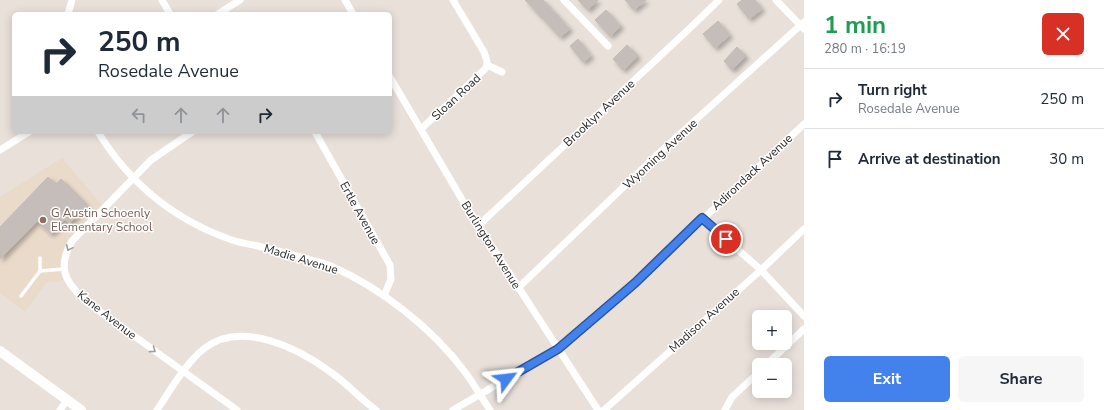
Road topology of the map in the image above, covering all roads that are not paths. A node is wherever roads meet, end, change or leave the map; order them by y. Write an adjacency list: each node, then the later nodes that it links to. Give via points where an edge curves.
1 (72, 0): 9 (street)
2 (162, 0): 10 (street)
3 (240, 0): 11 (street)
4 (345, 0): 12 (street)
5 (453, 0): 15 (street, Sloan Road, via 484,52)
6 (564, 0): 14 (street)
7 (718, 0): 27 (street, Brooklyn Avenue)
8 (776, 0): 13 (street)
9 (69, 12)
10 (169, 12)
11 (221, 12)
12 (352, 12)
13 (803, 26): 33 (street, Wyoming Avenue, via 659,153)
14 (608, 46)
15 (487, 65): 16 (street); 19 (street, Sloan Road)
16 (502, 72)
17 (392, 80): 19 (street, Burlington Avenue)
18 (804, 124): 26 (street, Adirondack Avenue)
19 (421, 129): 27 (street, Burlington Avenue)
20 (25, 134): 24 (street)
21 (99, 134): 25 (street, Madie Avenue)
22 (189, 134): 25 (street, Kane Avenue, via 151,160)
23 (316, 134): 35 (street, Ertle Avenue, via 390,265 391,280)
24 (0, 150)
25 (133, 179): 30 (street, Kane Avenue, one-way to 30, via 72,241 67,251); 35 (street, Madie Avenue, via 180,216 206,229 232,240 330,266)
26 (702, 218): 31 (street); 38 (street, Adirondack Avenue, via 635,283)
27 (479, 225): 33 (street, Burlington Avenue)
28 (804, 229): 31 (street, Madison Avenue)
29 (40, 258): 32 (lane)
30 (65, 269): 32 (lane); 41 (street, Kane Avenue, one-way to 41, via 72,288 88,302)
31 (761, 270): 36 (street); 53 (street, Madison Avenue)
32 (40, 271): 34 (lane)
33 (518, 288): 38 (street, Burlington Avenue)
34 (21, 296)
35 (384, 296): 43 (street, Madie Avenue, via 441,345 464,371)
36 (804, 316)
37 (804, 329): 40 (street)
38 (558, 349): 43 (street, Adirondack Avenue); 52 (street, Burlington Avenue)
39 (0, 351): 44 (main road)
40 (773, 358)
41 (184, 372): 47 (street); 48 (street, Kane Avenue); 49 (street, via 201,351 222,338 253,337 309,358 329,370)
42 (752, 378): 54 (street, via 732,397)
43 (479, 394): 50 (street, Adirondack Avenue); 51 (street, Madie Avenue)
44 (67, 400): 45 (street); 46 (main road)
45 (60, 410)
46 (81, 410)
47 (157, 410)
48 (237, 410)
49 (376, 410)
50 (454, 410)
51 (490, 410)
52 (598, 410)
53 (604, 410)
54 (725, 410)

